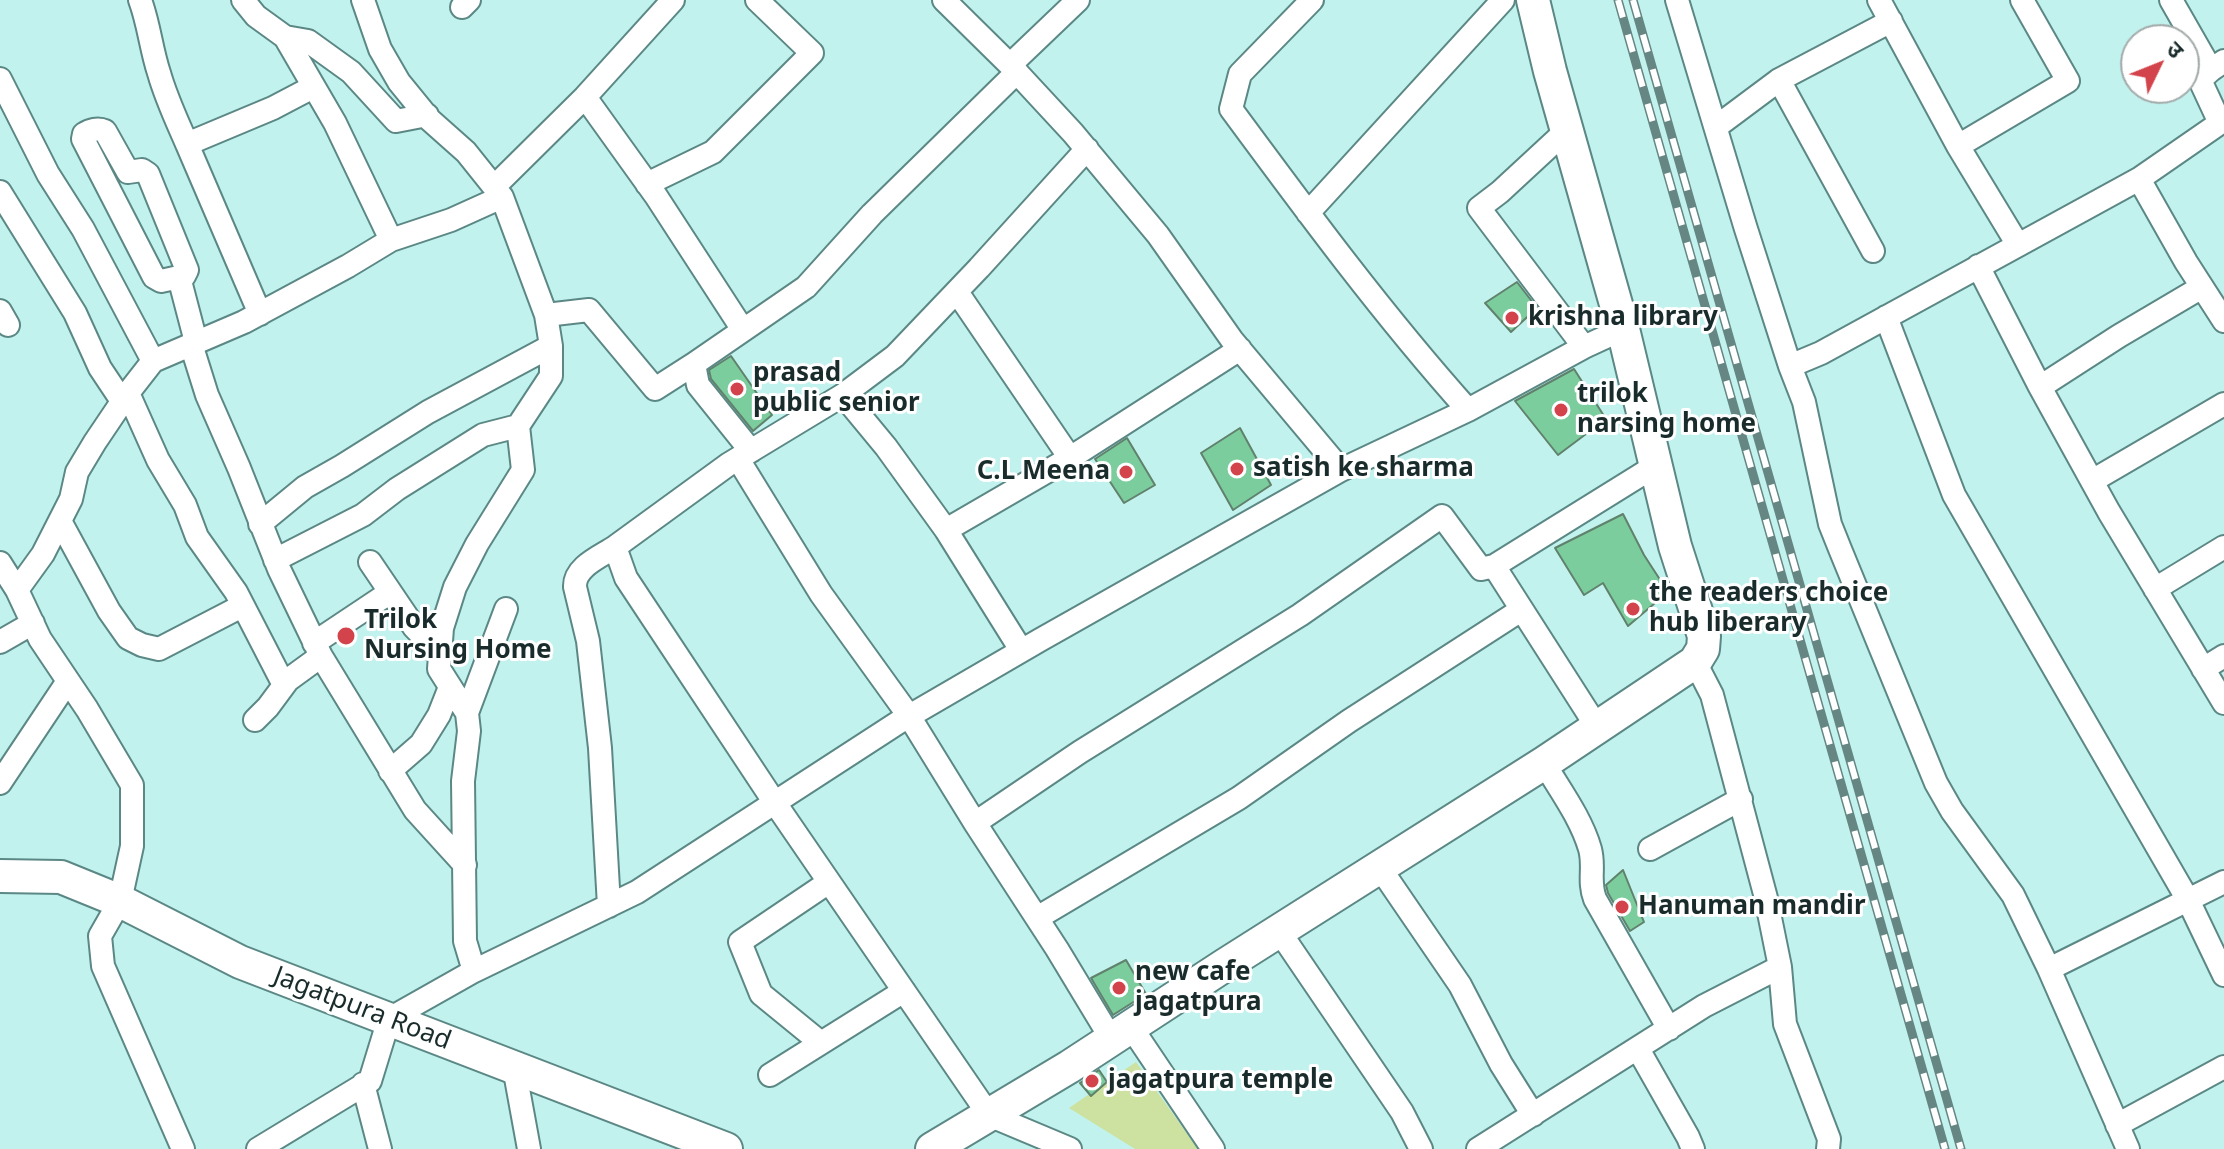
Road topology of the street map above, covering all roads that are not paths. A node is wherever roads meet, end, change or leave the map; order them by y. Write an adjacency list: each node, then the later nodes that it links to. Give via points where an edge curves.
1 (140, 0): 26 (street, via 160,77)
2 (243, 0): 16 (street)
3 (363, 0): 23 (street, via 380,49)
4 (673, 0): 22 (street)
5 (757, 0): 30 (street, via 812,53 713,152)
6 (944, 0): 18 (street)
7 (1078, 0): 18 (street)
8 (1312, 0): 33 (street, via 1240,74 1231,109)
9 (1503, 0): 33 (street)
10 (1533, 0): 25 (street)
11 (1677, 0): 24 (street)
12 (1879, 0): 15 (street)
13 (2022, 0): 27 (street, via 2068,81)
14 (2171, 0): 17 (street)
15 (1891, 21): 20 (street); 27 (street)
16 (285, 37): 21 (street); 23 (street, via 308,41 351,72 396,121)
17 (2217, 66): 29 (street, via 2200,80 2220,123)
18 (1014, 69): 28 (street); 46 (street, via 806,287)
19 (0, 79): 51 (street)
20 (1779, 80): 24 (street); 36 (street)
21 (313, 87): 26 (street); 34 (street)
22 (585, 97): 30 (street); 32 (street)
23 (427, 115): 32 (street)
24 (1716, 127): 53 (street)
25 (1567, 130): 45 (street); 49 (street, via 1479,208)
26 (187, 144): 41 (street)
27 (1958, 146): 35 (street)
28 (1087, 149): 40 (street); 50 (street, via 1158,235)
29 (2139, 179): 35 (street); 39 (street)
30 (647, 184): 46 (street)
31 (0, 192): 56 (street, via 75,313 100,368)
32 (498, 192): 34 (street, via 451,220); 42 (street)
33 (1308, 213): 58 (street)
34 (391, 240): 41 (street)
35 (2018, 245): 37 (street)
36 (1873, 251)
37 (1978, 266): 43 (street); 54 (street)
38 (179, 277): 38 (street, via 154,277 84,134 105,131 128,172 148,174 187,270); 47 (street)
39 (2202, 287): 44 (street); 54 (street)
40 (957, 292): 55 (street, via 895,356); 61 (street)
41 (260, 314): 47 (street)
42 (546, 315): 48 (street); 52 (street, via 589,310 655,389)
43 (1886, 317): 53 (street); 108 (street, via 1954,495)
44 (2224, 321)
45 (1623, 329): 49 (street); 62 (street)
46 (743, 330): 52 (street)
47 (194, 343): 51 (street); 66 (street, via 207,395)
48 (551, 346): 59 (street, via 551,376); 66 (street, via 305,487)
49 (1584, 347): 58 (street)
50 (1240, 349): 61 (street); 63 (street)
51 (153, 361): 56 (street)
52 (694, 364): 60 (street, via 698,385)
53 (1790, 366): 114 (street, via 1810,424 1830,524 1936,783 2013,895)
54 (2040, 387): 64 (street)
55 (843, 395): 60 (street); 67 (street)
56 (125, 397): 65 (street, via 77,472); 77 (street, via 197,537)
57 (2224, 404): 64 (street)
58 (1468, 410): 63 (street)
59 (518, 426): 70 (street, via 483,435 363,515); 84 (street, via 523,470 455,587)
60 (744, 455): 68 (street); 93 (street, via 821,594)
61 (1070, 458): 67 (street)
62 (1655, 466): 73 (street); 86 (street, via 1704,636)
63 (1341, 470): 83 (street)
64 (2092, 481): 74 (street)
65 (60, 521): 75 (street); 77 (street, via 109,611 128,638 142,645 159,649)
66 (260, 524): 70 (street)
67 (946, 530): 83 (street)
68 (615, 547): 100 (street, via 626,578); 110 (street, via 575,578 600,748)
69 (2224, 547): 74 (street)
70 (275, 560): 82 (street)
71 (370, 562): 76 (street)
72 (0, 563): 75 (street)
73 (1494, 566): 79 (street); 101 (street, via 1481,569 1442,516 1300,615)
74 (2155, 589): 87 (street)
75 (17, 590): 80 (street)
76 (389, 593): 82 (street); 84 (street)
77 (242, 606): 89 (street)
78 (506, 609): 92 (street)
79 (1521, 610): 95 (street); 111 (street, via 1239,798)
80 (33, 623): 81 (street); 88 (street)
81 (0, 642)
82 (318, 650): 89 (street); 97 (street)
83 (1021, 650): 93 (street)
84 (440, 654): 90 (street, via 439,669)
85 (2224, 656): 87 (street)
86 (1695, 662): 95 (street); 99 (street, via 1712,695)
87 (2203, 669): 91 (street)
88 (68, 681): 98 (street); 109 (street, via 132,785 132,846)
89 (284, 685): 94 (street)
90 (450, 687): 92 (street); 97 (street, via 421,744)
91 (2224, 703)
92 (467, 713): 103 (street)
93 (909, 716): 100 (street); 101 (street)
94 (255, 720)
95 (1597, 727): 96 (street)
96 (1544, 763): 104 (street); 119 (street, via 1583,829 1591,851 1590,888 1595,899)
97 (390, 771): 103 (street, via 415,810)
98 (0, 783)
99 (1741, 799): 102 (street); 113 (street)
100 (775, 803): 106 (street); 110 (street)
101 (975, 823): 111 (street)
102 (1650, 849)
103 (465, 865): 115 (street, via 465,941)
104 (1380, 868): 112 (street); 128 (street, via 1460,985)
105 (0, 876): 109 (street, Jagatpura Road, via 61,877)
106 (829, 882): 117 (street); 121 (street, via 740,942 761,994)
107 (2224, 882): 108 (street)
108 (2188, 900): 114 (street); 116 (street)
109 (120, 901): 118 (street, Jagatpura Road, via 240,962); 130 (street, via 100,936 103,966)
110 (609, 906): 115 (street)
111 (1037, 918): 120 (street)
112 (1279, 931): 120 (street); 138 (street, via 1402,1112)
113 (1780, 967): 119 (street); 141 (street, via 1785,1024 1829,1139)
114 (2049, 969): 129 (street)
115 (474, 971): 118 (street)
116 (2224, 975)
117 (904, 991): 121 (street); 127 (street)
118 (389, 1019): 123 (street, Jagatpura Road); 126 (street, via 370,1081)
119 (1669, 1029): 122 (street)
120 (1121, 1033): 127 (street); 137 (street)
121 (821, 1043): 125 (street)
122 (1638, 1049): 128 (street); 140 (street)
123 (514, 1067): 133 (street); 134 (street, Jagatpura Road)
124 (2222, 1073): 129 (street)
125 (770, 1075)
126 (363, 1084): 131 (street); 132 (street)
127 (989, 1115): 135 (street); 136 (street)
128 (1533, 1115): 139 (street)
129 (2117, 1125): 142 (street)
130 (183, 1149)
131 (258, 1149)
132 (380, 1149)
133 (529, 1149)
134 (726, 1149)
135 (932, 1149)
136 (1070, 1149)
137 (1213, 1149)
138 (1421, 1149)
139 (1478, 1149)
140 (1693, 1149)
141 (1828, 1149)
142 (2128, 1149)

